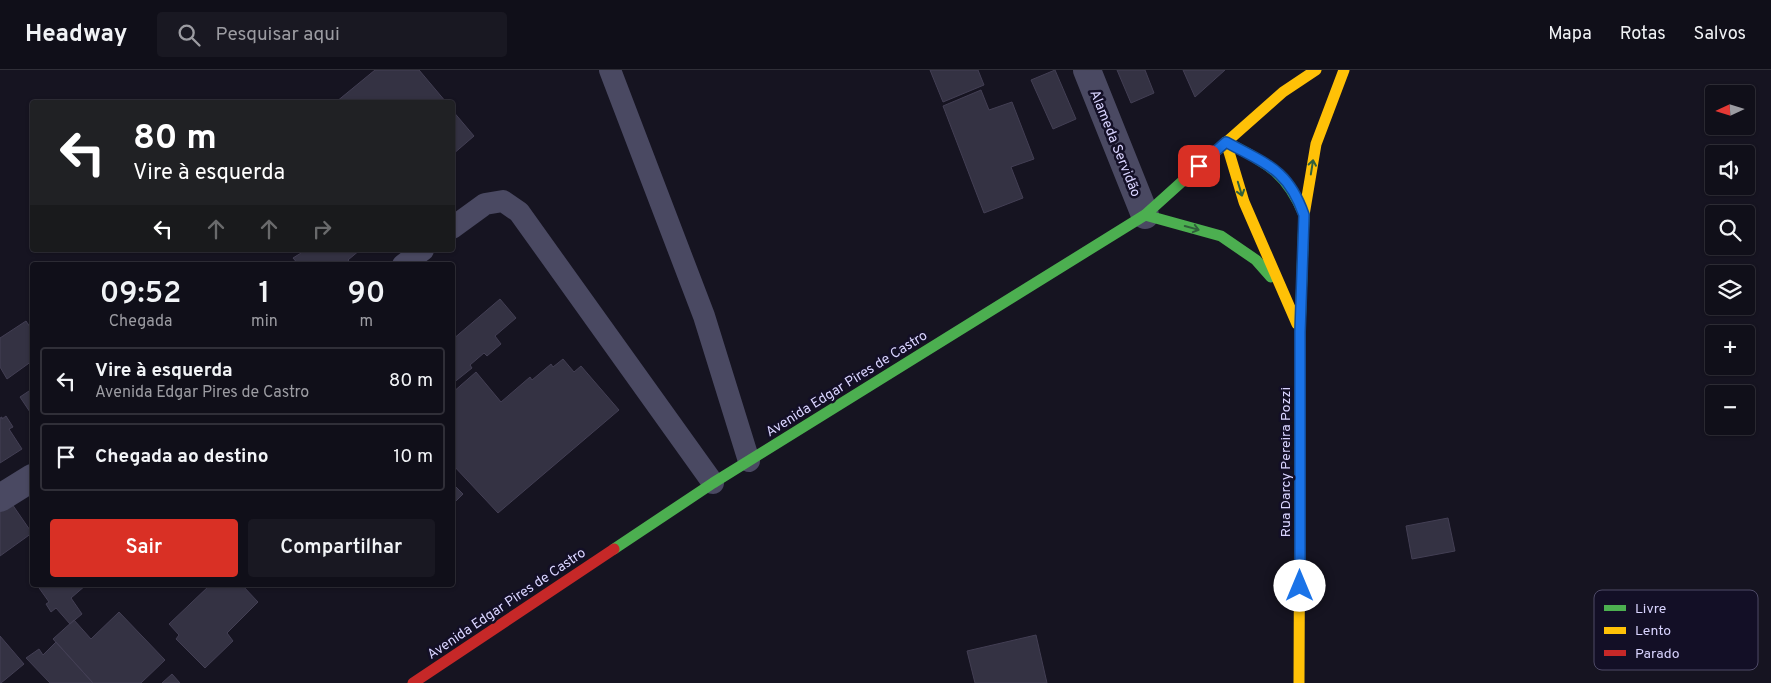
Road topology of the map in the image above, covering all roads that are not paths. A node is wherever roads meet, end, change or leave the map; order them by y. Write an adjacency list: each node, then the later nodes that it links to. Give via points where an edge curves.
1 (610, 70): 15 (lane, via 704,316)
2 (1088, 70): 8 (street, Alameda Servidão)
3 (1297, 70): 6 (main road, Avenida Edgar Pires de Castro)
4 (1316, 70): 6 (main road, Avenida Edgar Pires de Castro)
5 (1344, 70): 9 (main road, Rua Darcy Pereira Pozzi, one-way to 5, via 1316,144)
6 (1283, 92): 7 (main road, Avenida Edgar Pires de Castro)
7 (1226, 142): 8 (main road, Avenida Edgar Pires de Castro); 9 (main road, Rua Darcy Pereira Pozzi, via 1273,168 1288,182); 13 (main road, Rua Darcy Pereira Pozzi, one-way to 13, via 1244,202)
8 (1145, 215): 13 (main road, Rua Darcy Pereira Pozzi, one-way to 13, via 1221,236 1256,260); 15 (main road, Avenida Edgar Pires de Castro)
9 (1304, 215): 14 (main road, Rua Darcy Pereira Pozzi)
10 (455, 226): 17 (lane, via 485,204 503,201 519,212)
11 (420, 252): 12 (lane)
12 (407, 262)
13 (1284, 292): 14 (main road, Rua Darcy Pereira Pozzi)
14 (1300, 332): 20 (main road, Rua Darcy Pereira Pozzi)
15 (749, 461): 17 (main road, Avenida Edgar Pires de Castro)
16 (30, 479): 18 (street)
17 (713, 483): 19 (main road, Avenida Edgar Pires de Castro)
18 (0, 498)
19 (412, 683)
20 (1299, 683)

